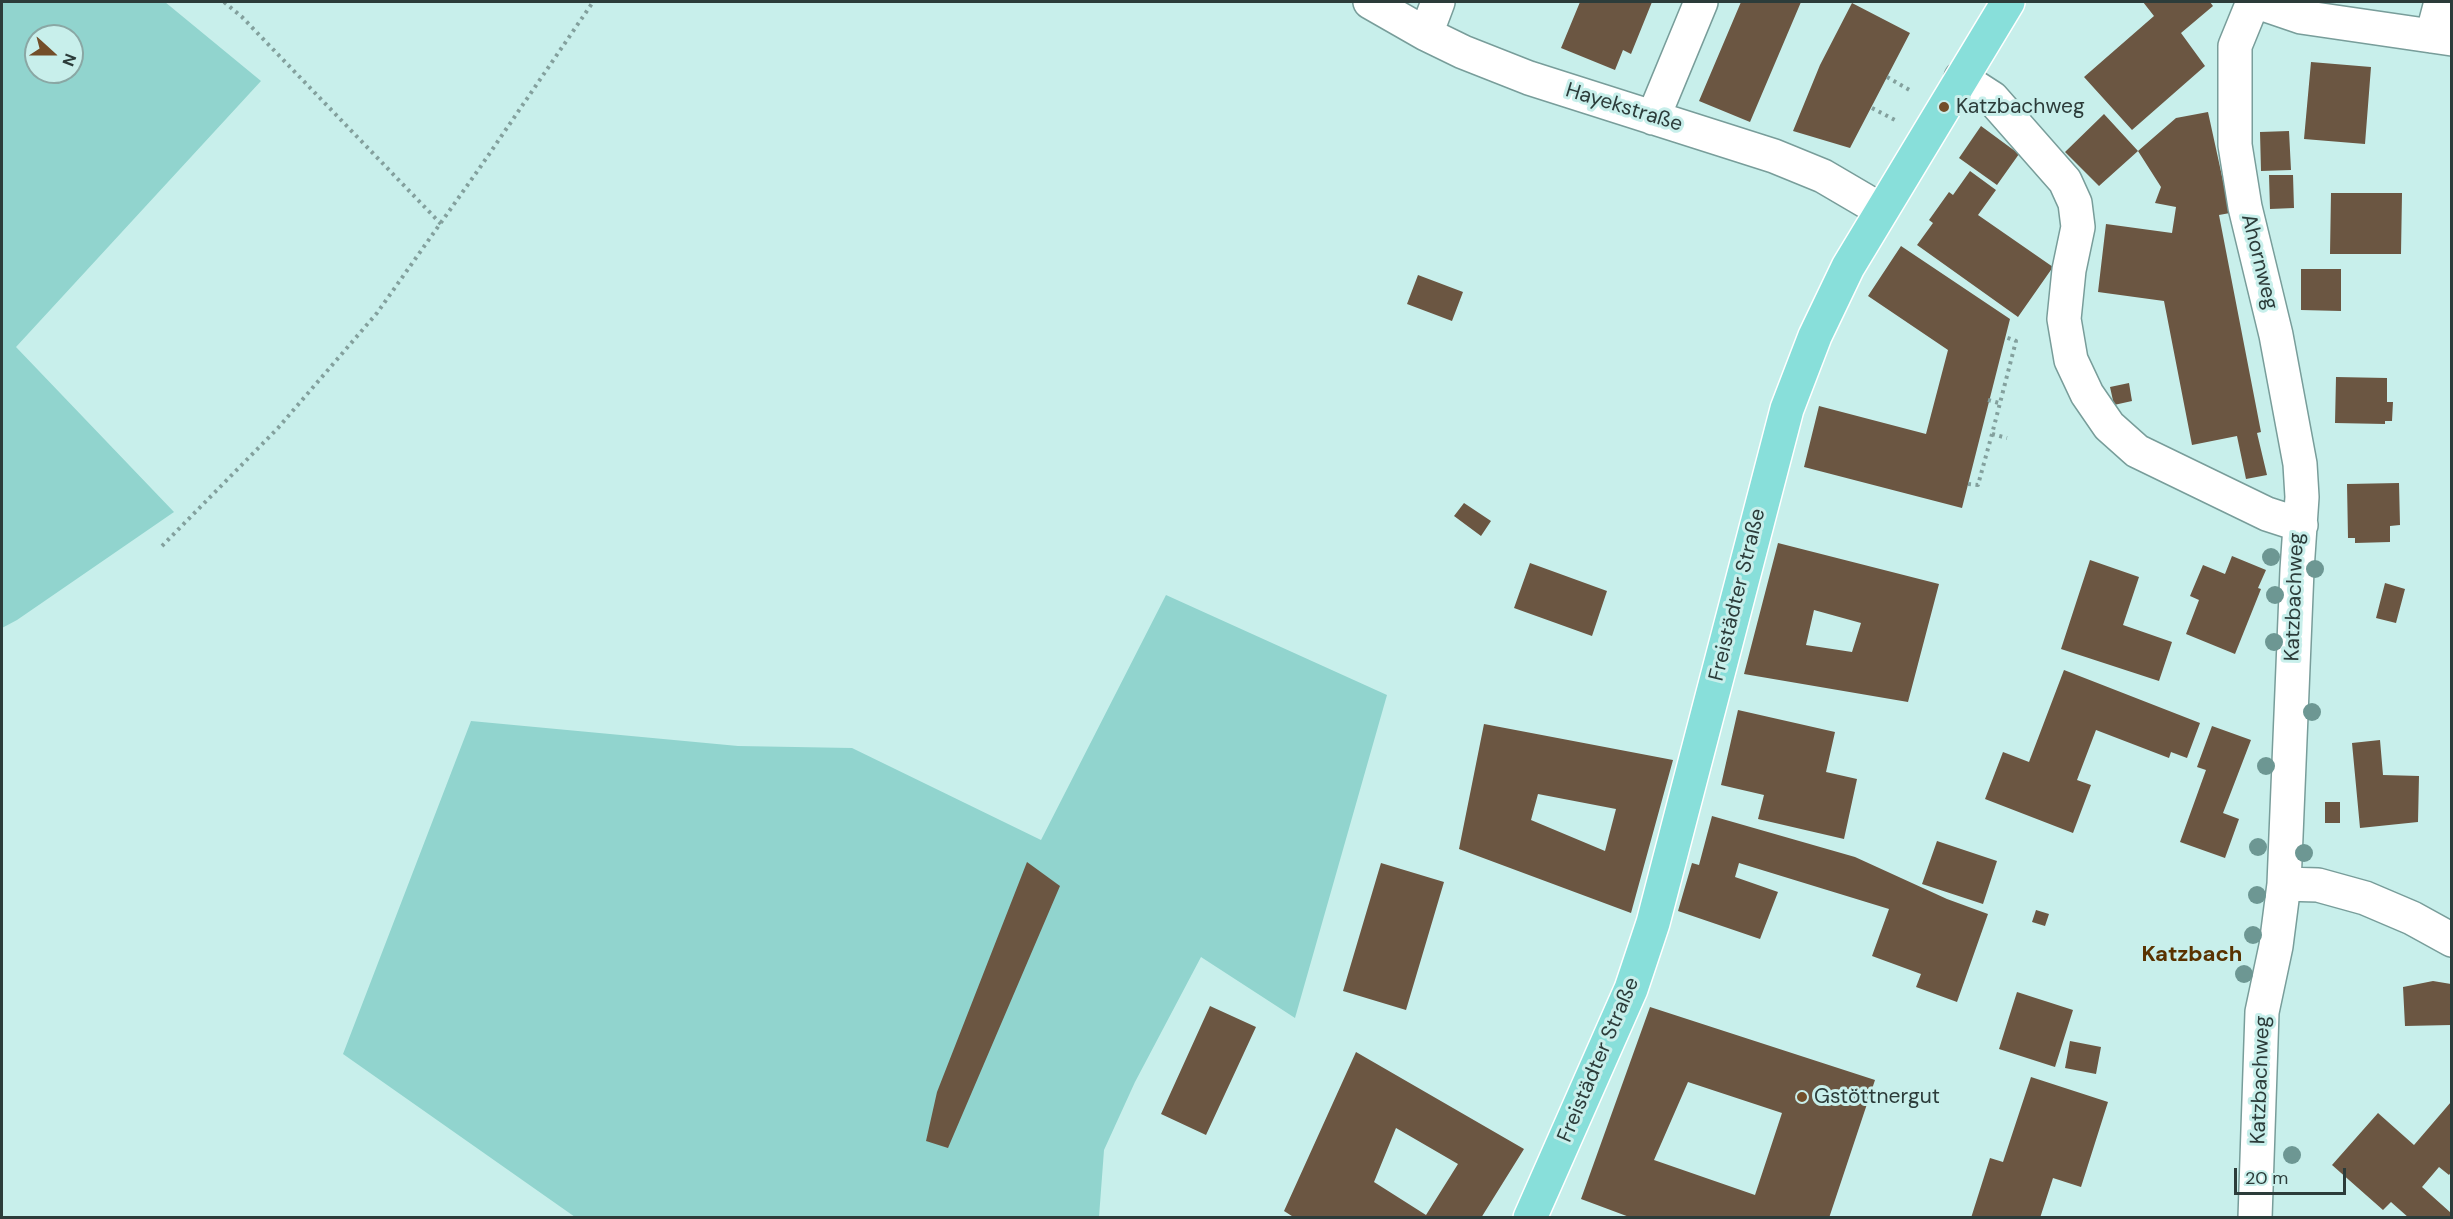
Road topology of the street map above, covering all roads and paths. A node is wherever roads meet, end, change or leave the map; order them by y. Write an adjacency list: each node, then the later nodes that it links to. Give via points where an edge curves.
1 (225, 2): 18 (path)
2 (593, 2): 18 (path)
3 (1370, 2): 9 (street, Hayekstraße)
4 (1438, 2): 9 (street)
5 (1701, 2): 15 (street)
6 (2008, 2): 12 (main road, Freistädter Straße)
7 (2255, 2): 10 (street, Ahornweg, via 2301,17); 25 (street, Ahornweg, via 2235,46 2235,145 2300,464)
8 (2441, 2): 10 (street)
9 (1426, 34): 15 (street, Hayekstraße, via 1529,78)
10 (2442, 38)
11 (1887, 77): 13 (path)
12 (1962, 78): 17 (main road, Freistädter Straße); 25 (street, Katzbachweg, via 1992,98 2065,181 2076,203 2078,227 2064,319 2071,360 2087,394 2109,426 2137,451 2267,514)
13 (1921, 96)
14 (1872, 108): 16 (path)
15 (1653, 118): 17 (street, Hayekstraße, via 1774,156 1823,176)
16 (1904, 125)
17 (1881, 210): 29 (main road, Freistädter Straße, via 1815,336 1787,409 1653,923 1630,989)
18 (441, 224): 26 (path, via 377,313 278,428)
19 (2005, 337): 21 (path, via 2016,341)
20 (1988, 400): 21 (path)
21 (1999, 403): 22 (path)
22 (1992, 434): 23 (path); 24 (path, via 1978,485)
23 (2007, 438)
24 (1968, 484)
25 (2301, 525): 27 (street, Katzbachweg)
26 (162, 546)
27 (2284, 884): 28 (street, via 2318,885 2365,898); 30 (street, Katzbachweg, via 2262,1012)
28 (2451, 940)
29 (1530, 1218)
30 (2255, 1218)

